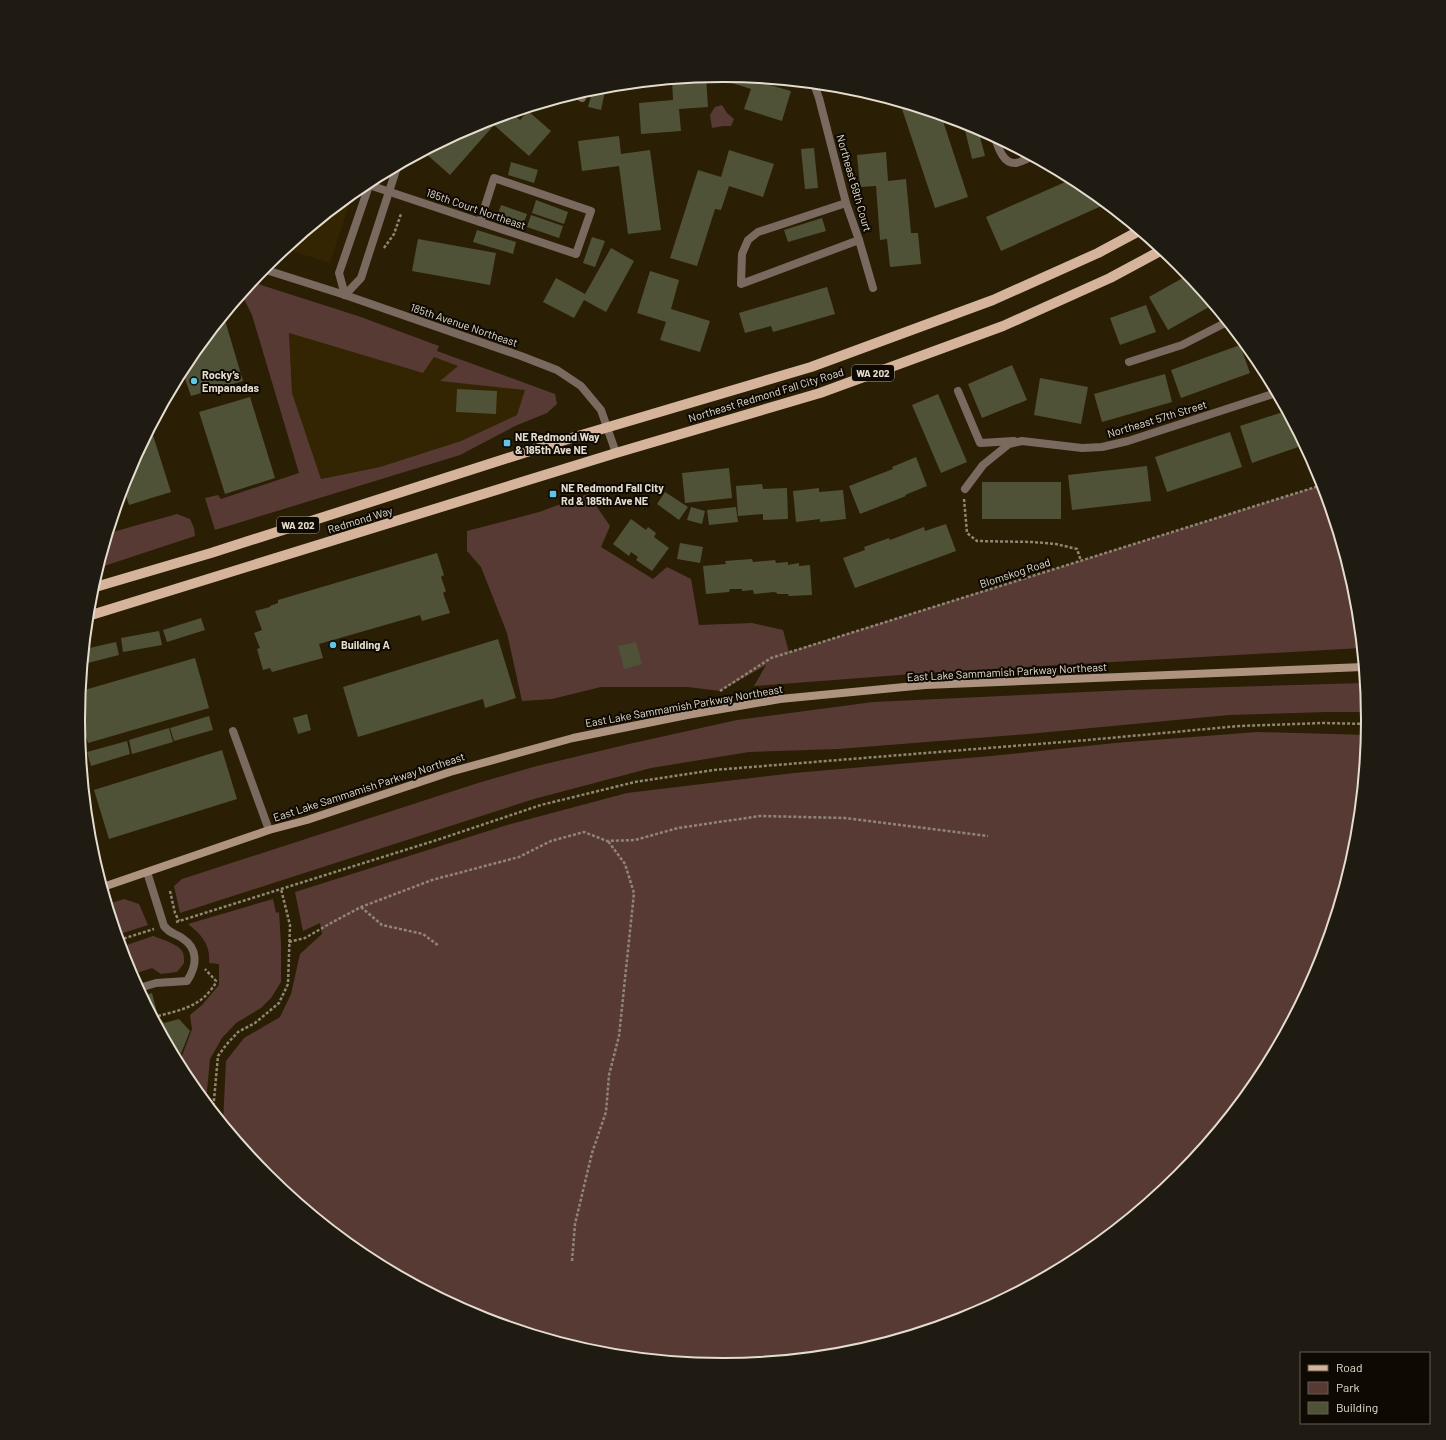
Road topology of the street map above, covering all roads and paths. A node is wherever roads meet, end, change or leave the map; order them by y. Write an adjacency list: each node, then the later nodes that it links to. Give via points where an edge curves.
1 (816, 89): 8 (street, Northeast 59th Court)
2 (997, 144): 3 (street, via 1000,153 1009,160 1016,163)
3 (1026, 159)
4 (395, 173): 7 (street)
5 (376, 185): 7 (street, 185th Court Northeast)
6 (367, 191): 17 (street, via 340,273)
7 (389, 191): 10 (street, 185th Court Northeast); 17 (street, via 361,278)
8 (846, 203): 12 (street, Northeast 59th Court); 12 (street, via 758,232 748,240 742,254 741,284)
9 (401, 214): 13 (path, via 393,236)
10 (480, 222): 10 (street, 185th Court Northeast, via 576,254 591,211 494,178)
11 (1135, 233): 22 (main road, Northeast Redmond Fall City Road / WA 202, via 1098,253 993,300 900,335 811,367)
12 (859, 240): 16 (street, Northeast 59th Court)
13 (381, 252)
14 (1157, 253): 24 (main road, Northeast Redmond Fall City Road / WA 202, via 1110,278 1003,326 820,393)
15 (270, 271): 17 (street, 185th Avenue Northeast)
16 (873, 288)
17 (345, 295): 22 (street, 185th Avenue Northeast, via 557,370 580,386 601,410)
18 (1223, 324): 19 (street, via 1182,345)
19 (1129, 362)
20 (958, 391): 23 (street, via 980,443)
21 (1271, 394): 23 (street, Northeast 57th Street, via 1128,441 1102,447 1082,448)
22 (607, 427): 24 (street, 185th Avenue Northeast); 28 (main road, Redmond Way / WA 202)
23 (1022, 441): 26 (street, Northeast 57th Street, via 1010,444 983,465)
24 (616, 453): 29 (main road, Redmond Way / WA 202)
25 (1316, 487): 27 (path, Blomskog Road)
26 (965, 489): 27 (path, via 967,533 977,541 1033,542 1077,548)
27 (1081, 561): 31 (path, Blomskog Road, via 771,658)
28 (100, 586)
29 (94, 614)
30 (1359, 668): 34 (main road, East Lake Sammamish Parkway Northeast, via 925,685 780,699 572,738 450,772 307,820)
31 (720, 691)
32 (1361, 724): 39 (path, via 1239,726 714,770 636,782 541,805)
33 (232, 731): 34 (street)
34 (269, 830): 37 (main road, East Lake Sammamish Parkway Northeast)
35 (988, 836): 36 (path, via 845,818 760,816 678,828 635,840)
36 (607, 841): 40 (path, via 584,832 551,842 519,857 432,880); 48 (path, via 625,864 634,893 618,1036 609,1075 606,1112 592,1152 574,1224)
37 (147, 872): 38 (main road, East Lake Sammamish Parkway Northeast); 46 (street, via 164,926 168,932 183,938 191,947 196,960 194,971 187,980)
38 (107, 885)
39 (281, 889): 41 (path); 44 (path, via 290,925)
40 (361, 907): 44 (path, via 305,938); 45 (path, via 382,926 423,934)
41 (176, 922)
42 (151, 930): 43 (path)
43 (124, 938)
44 (289, 942): 47 (path, via 288,984 279,1003 255,1023 238,1032 218,1056)
45 (439, 946)
46 (144, 987)
47 (214, 1103)
48 (572, 1261)

